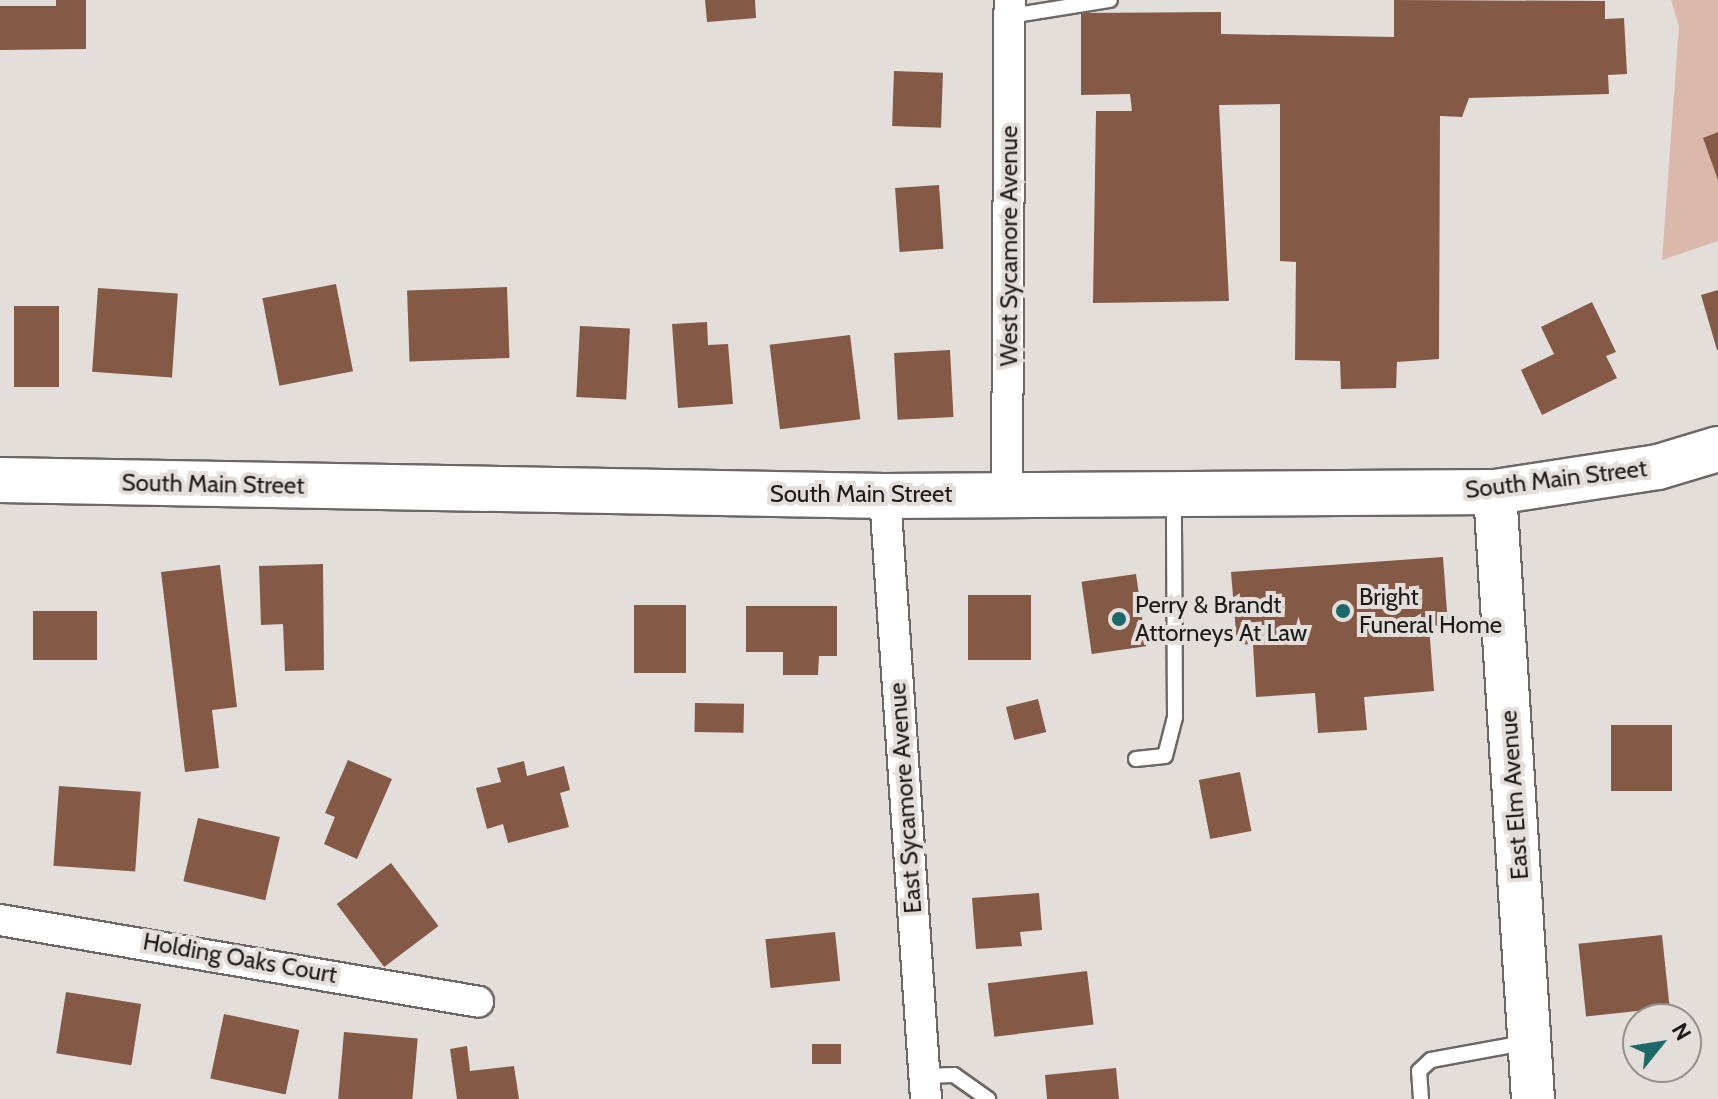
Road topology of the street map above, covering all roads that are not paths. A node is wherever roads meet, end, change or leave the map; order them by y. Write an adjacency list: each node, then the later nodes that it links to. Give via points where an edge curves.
1 (1110, 0): 2 (lane)
2 (1010, 8): 7 (street, West Sycamore Avenue)
3 (1718, 449): 6 (main road, South Main Street, via 1658,467)
4 (0, 480): 8 (main road, South Main Street)
5 (1173, 492): 6 (main road, South Main Street); 7 (main road, South Main Street); 9 (lane, via 1175,717 1165,756)
6 (1495, 492): 12 (street, East Elm Avenue)
7 (1007, 493): 8 (main road, South Main Street)
8 (885, 496): 13 (street, East Sycamore Avenue)
9 (1136, 759)
10 (0, 920): 11 (street, Holding Oaks Court)
11 (478, 1002)
12 (1529, 1043): 15 (lane, via 1431,1060 1419,1071); 16 (street, East Elm Avenue)
13 (925, 1087): 14 (lane, via 954,1075)
14 (988, 1099)
15 (1421, 1099)
16 (1533, 1099)

